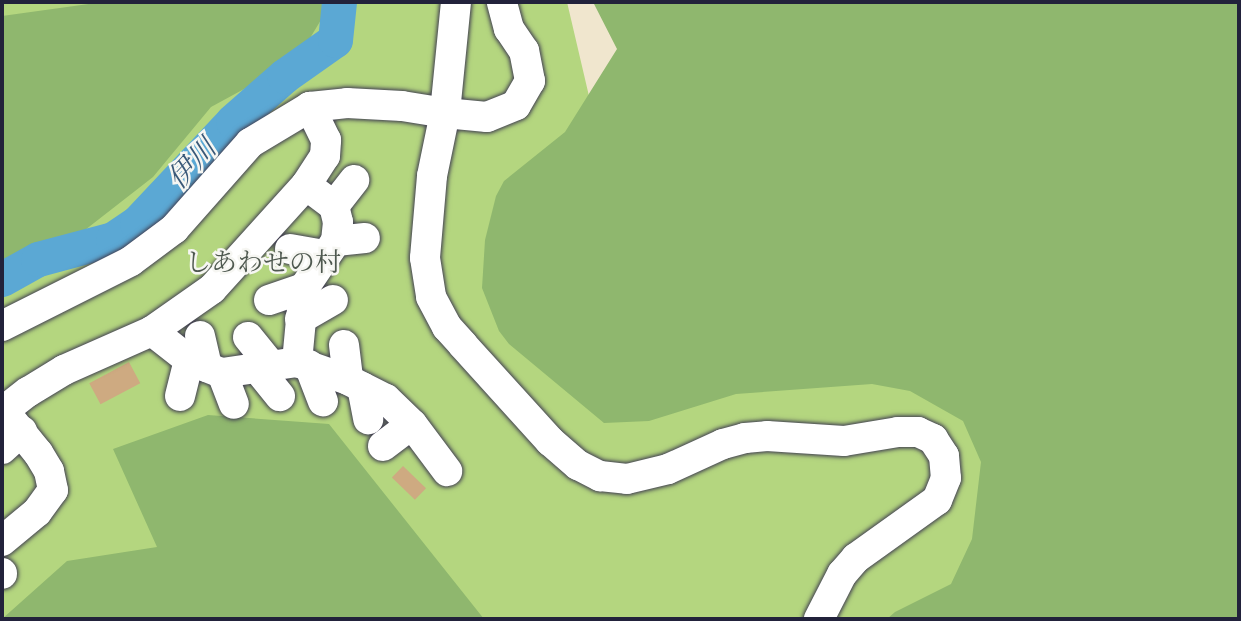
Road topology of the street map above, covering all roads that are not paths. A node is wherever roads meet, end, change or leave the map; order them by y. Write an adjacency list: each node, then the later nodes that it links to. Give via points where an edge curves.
1 (456, 2): 4 (street)
2 (502, 2): 4 (street, via 509,29 524,51 530,81 516,105 487,117)
3 (310, 107): 4 (street, via 347,103); 6 (street, via 327,140 325,156); 14 (street, via 250,143 174,229 131,261)
4 (445, 113): 31 (street, via 432,176 425,258 431,297 447,327 550,441 578,465 627,480 745,438 845,441 918,432 933,439 944,456 946,478 937,500 856,558 842,574)
5 (354, 180): 7 (street)
6 (306, 186): 7 (street); 15 (street, via 212,289)
7 (334, 206): 8 (street)
8 (342, 245): 9 (street); 10 (street)
9 (290, 249)
10 (304, 288): 11 (street); 13 (street)
11 (269, 300)
12 (333, 300): 13 (street)
13 (300, 318): 19 (street)
14 (2, 326)
15 (152, 331): 18 (street); 27 (street, via 28,391)
16 (248, 337): 19 (street)
17 (344, 345): 20 (street)
18 (204, 359): 19 (street); 21 (street); 24 (street)
19 (284, 366): 20 (street); 22 (street); 23 (street)
20 (355, 384): 25 (street); 26 (street, via 386,399)
21 (180, 396)
22 (280, 396)
23 (323, 401)
24 (234, 404)
25 (368, 419)
26 (412, 424): 28 (street); 29 (street)
27 (21, 433): 30 (street, via 49,471 49,493)
28 (383, 446)
29 (447, 471)
30 (17, 539)
31 (819, 619)

